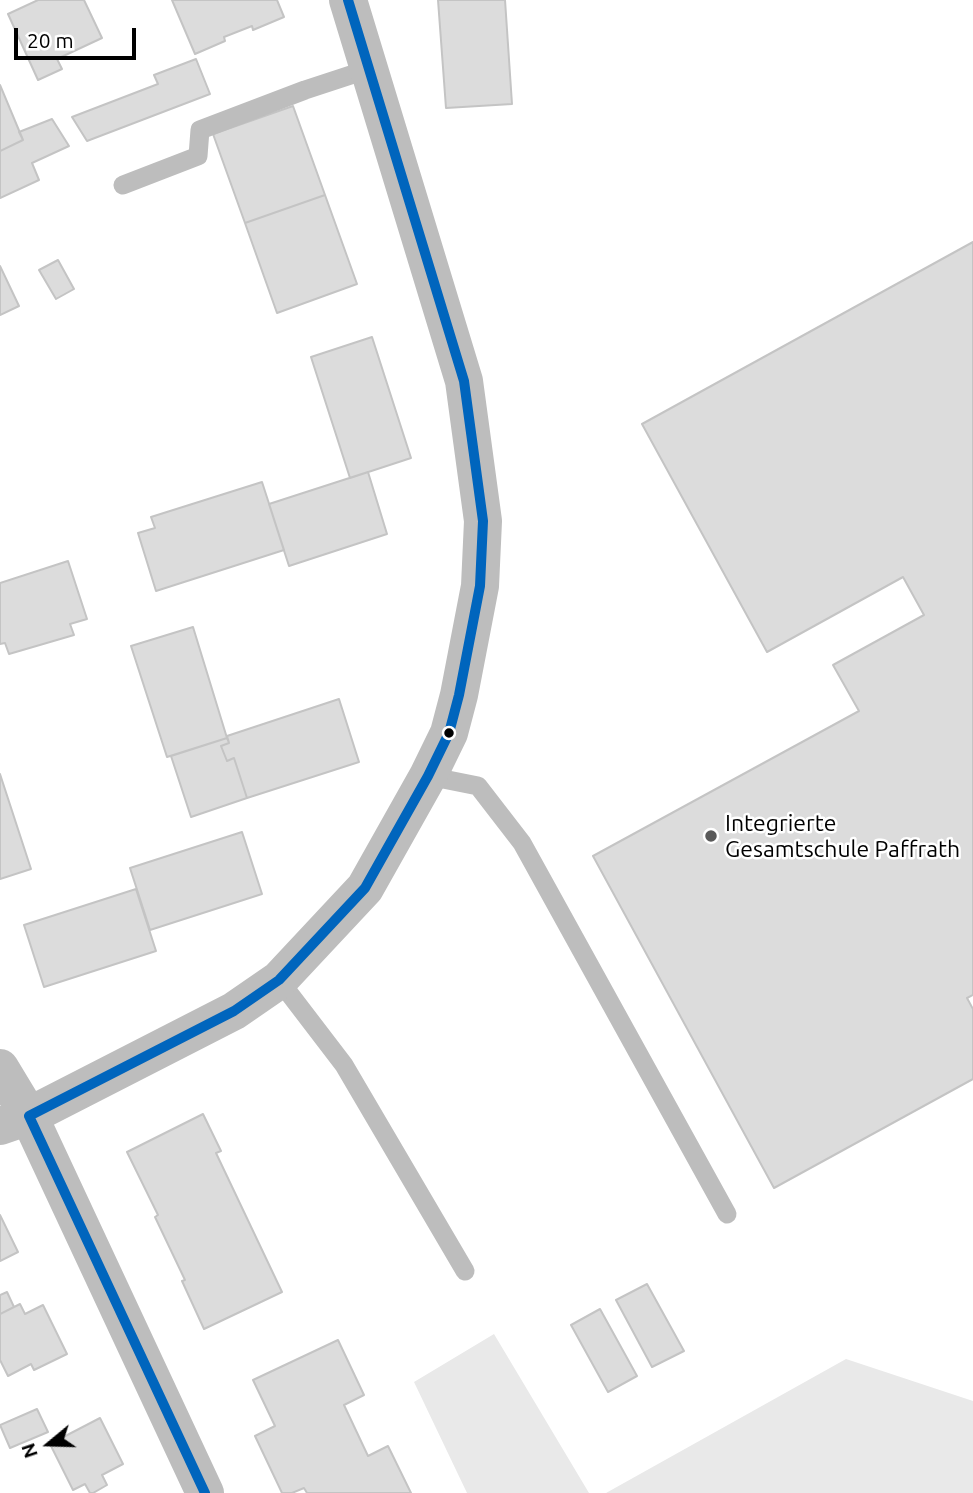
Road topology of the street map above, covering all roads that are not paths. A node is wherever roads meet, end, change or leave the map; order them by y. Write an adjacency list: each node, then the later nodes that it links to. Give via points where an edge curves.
1 (348, 0): 2 (street)
2 (369, 69): 3 (lane, via 200,130 198,156); 4 (street, via 464,381 483,521 480,586 459,695 449,733)
3 (123, 185)
4 (428, 776): 5 (street, via 365,888); 8 (lane, via 478,786 522,843)
5 (279, 980): 7 (street, via 234,1011); 9 (lane, via 344,1065)
6 (0, 1068): 7 (street)
7 (15, 1121): 10 (street)
8 (727, 1214)
9 (465, 1271)
10 (205, 1493)

